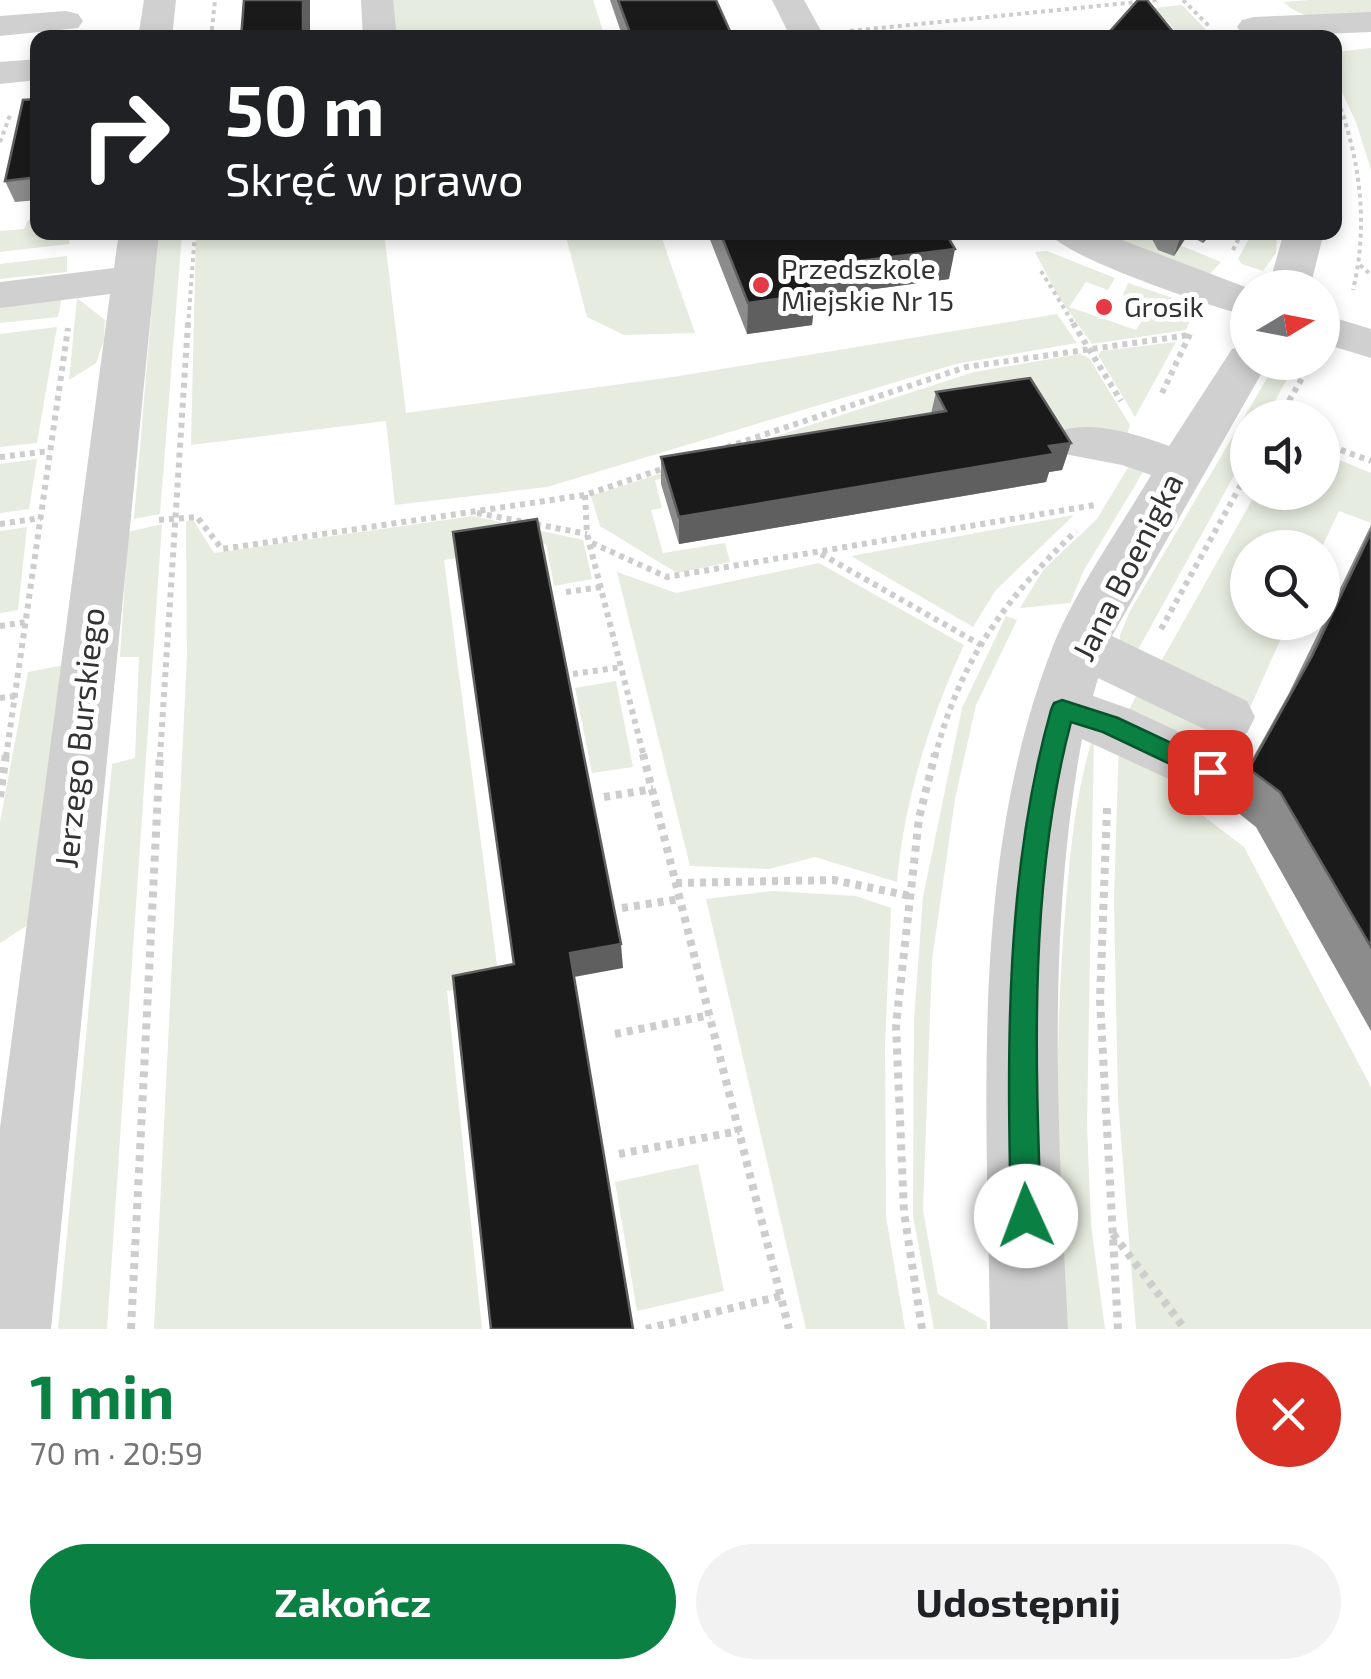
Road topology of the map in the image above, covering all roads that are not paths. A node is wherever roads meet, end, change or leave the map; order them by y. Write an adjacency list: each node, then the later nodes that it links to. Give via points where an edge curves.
1 (160, 0): 8 (street)
2 (377, 0): 9 (street)
3 (788, 0): 10 (street)
4 (64, 19): 7 (street)
5 (1250, 22): 6 (street)
6 (1371, 22)
7 (0, 26)
8 (155, 30)
9 (379, 30)
10 (803, 30)
11 (30, 71): 12 (street)
12 (0, 73)
13 (1084, 240): 18 (street)
14 (1302, 240): 16 (street)
15 (136, 256): 17 (street, Jerzego Burskiego, via 74,286); 28 (street, Jerzego Burskiego)
16 (1293, 270)
17 (0, 295)
18 (1230, 296)
19 (1340, 334): 20 (street)
20 (1371, 344)
21 (1234, 380): 23 (street, Jana Boenigka)
22 (1076, 442): 23 (street)
23 (1178, 467): 24 (street, Jana Boenigka)
24 (1081, 645): 25 (street); 26 (street, Jana Boenigka)
25 (1227, 716)
26 (1086, 717): 27 (street); 29 (street, Jana Boenigka, via 1046,770 1033,879 1022,1065)
27 (1210, 772)
28 (12, 1329)
29 (1030, 1329)

